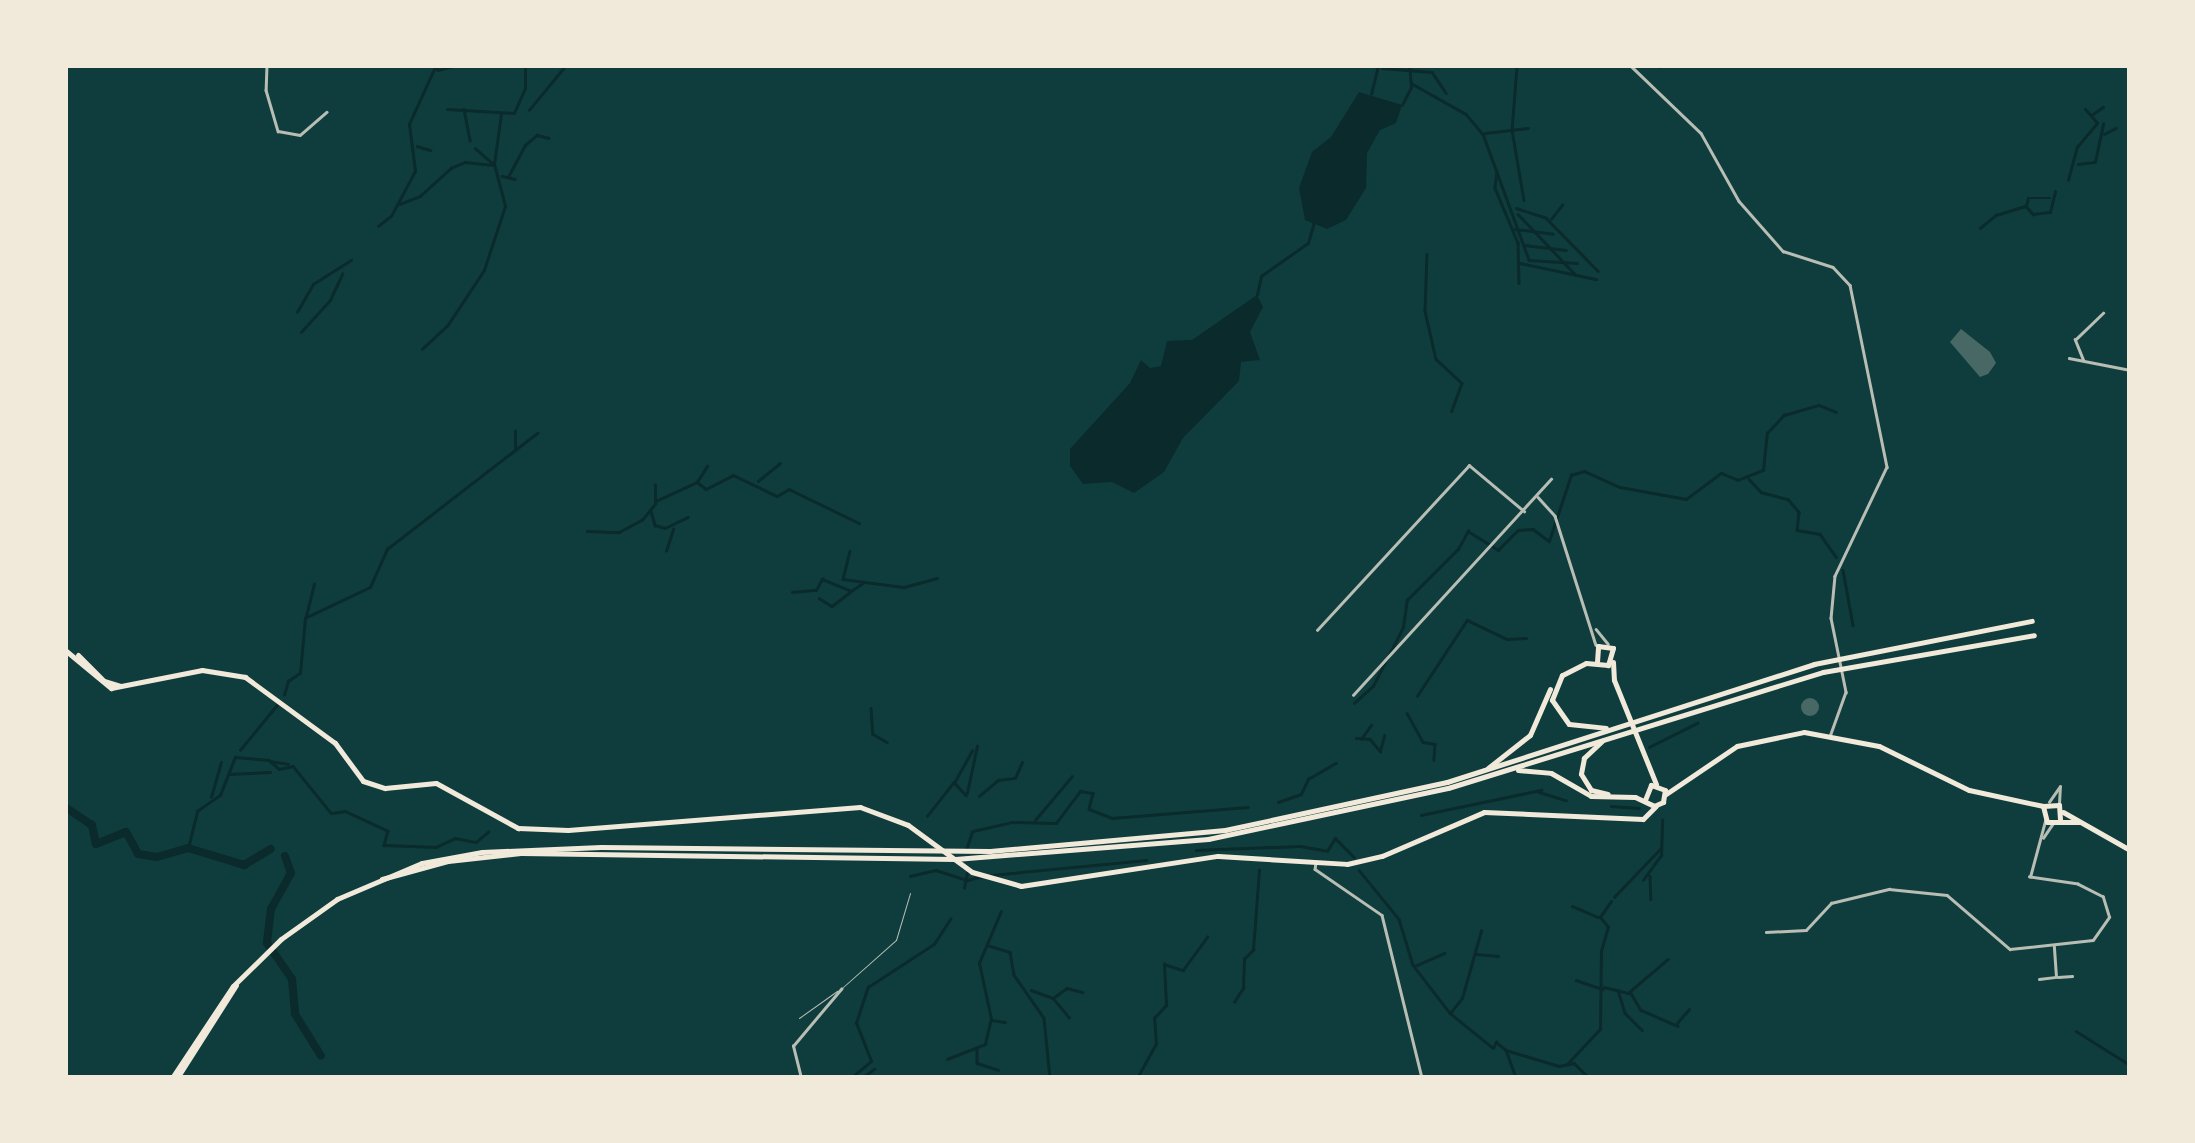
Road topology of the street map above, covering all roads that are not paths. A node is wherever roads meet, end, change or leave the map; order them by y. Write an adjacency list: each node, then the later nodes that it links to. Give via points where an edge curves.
1 (267, 65): 3 (street, via 278,130 300,135)
2 (1630, 65): 25 (street, via 1701,134 1739,201 1783,252 1844,274 1887,470 1836,569 1831,605 1846,697)
3 (326, 112)
4 (2103, 314): 6 (street, via 2074,343)
5 (2069, 358): 6 (street)
6 (2083, 360): 7 (street)
7 (2130, 370)
8 (1551, 479): 9 (street)
9 (1536, 496): 10 (street); 12 (street, via 1554,516)
10 (1524, 510): 13 (street, via 1469,466); 21 (street)
11 (2032, 621): 22 (main road, via 1832,659)
12 (1595, 628): 15 (street); 17 (street)
13 (1318, 630)
14 (2034, 634): 22 (main road, via 1834,669)
15 (1608, 644): 17 (main road); 18 (main road)
16 (65, 649): 44 (main road, via 106,687 202,670 246,677 335,743 363,781 385,788 436,783 518,828 568,830 840,804 894,818 964,868 1009,884 1056,884 1234,856)
17 (1595, 650): 19 (main road); 29 (main road, via 1558,675 1530,735)
18 (1613, 662): 19 (main road); 20 (main road)
19 (1600, 664): 20 (main road); 23 (main road, via 1562,674 1553,705 1570,725)
20 (1614, 680): 28 (main road)
21 (1353, 695)
22 (1644, 720): 24 (main road)
23 (1613, 728): 24 (main road); 29 (main road)
24 (1623, 728): 26 (main road)
25 (1831, 734): 30 (main road, via 1758,738); 35 (main road, via 1898,753 1963,788)
26 (1608, 736): 27 (main road); 32 (main road, via 1582,761 1586,785 1606,794)
27 (1508, 770): 34 (main road, via 1547,772 1591,796); 43 (main road, via 1242,834)
28 (1646, 770): 31 (main road); 32 (main road)
29 (1482, 772): 43 (main road, via 1253,825)
30 (1677, 781): 31 (main road); 33 (main road)
31 (1658, 785): 32 (main road); 33 (main road)
32 (1646, 789): 34 (main road)
33 (1666, 794): 34 (main road)
34 (1650, 803): 44 (main road, via 1635,818 1484,812 1374,859)
35 (2022, 804): 36 (main road); 38 (main road)
36 (2046, 804): 37 (main road); 37 (street, via 2060,786); 38 (main road)
37 (2061, 808): 39 (main road); 40 (main road)
38 (2046, 819): 39 (main road); 41 (street); 41 (street)
39 (2060, 820): 40 (main road)
40 (2079, 822): 42 (main road)
41 (2042, 839): 47 (street, via 2030,877 2078,884 2103,897 2109,913 2094,940)
42 (2130, 850)
43 (993, 854): 53 (main road, via 522,853 448,861 379,879 306,918 252,966)
44 (1315, 866): 55 (street, via 1382,915)
45 (910, 893): 51 (lane, via 894,942)
46 (1766, 932): 47 (street, via 1806,930 1831,904 1890,889 1947,896 2003,947)
47 (2054, 946): 49 (street)
48 (2072, 976): 49 (street)
49 (2056, 977): 50 (street)
50 (2039, 978)
51 (841, 989): 52 (lane); 54 (street, via 793,1046)
52 (799, 1018)
53 (174, 1078)
54 (801, 1078)
55 (1422, 1078)

